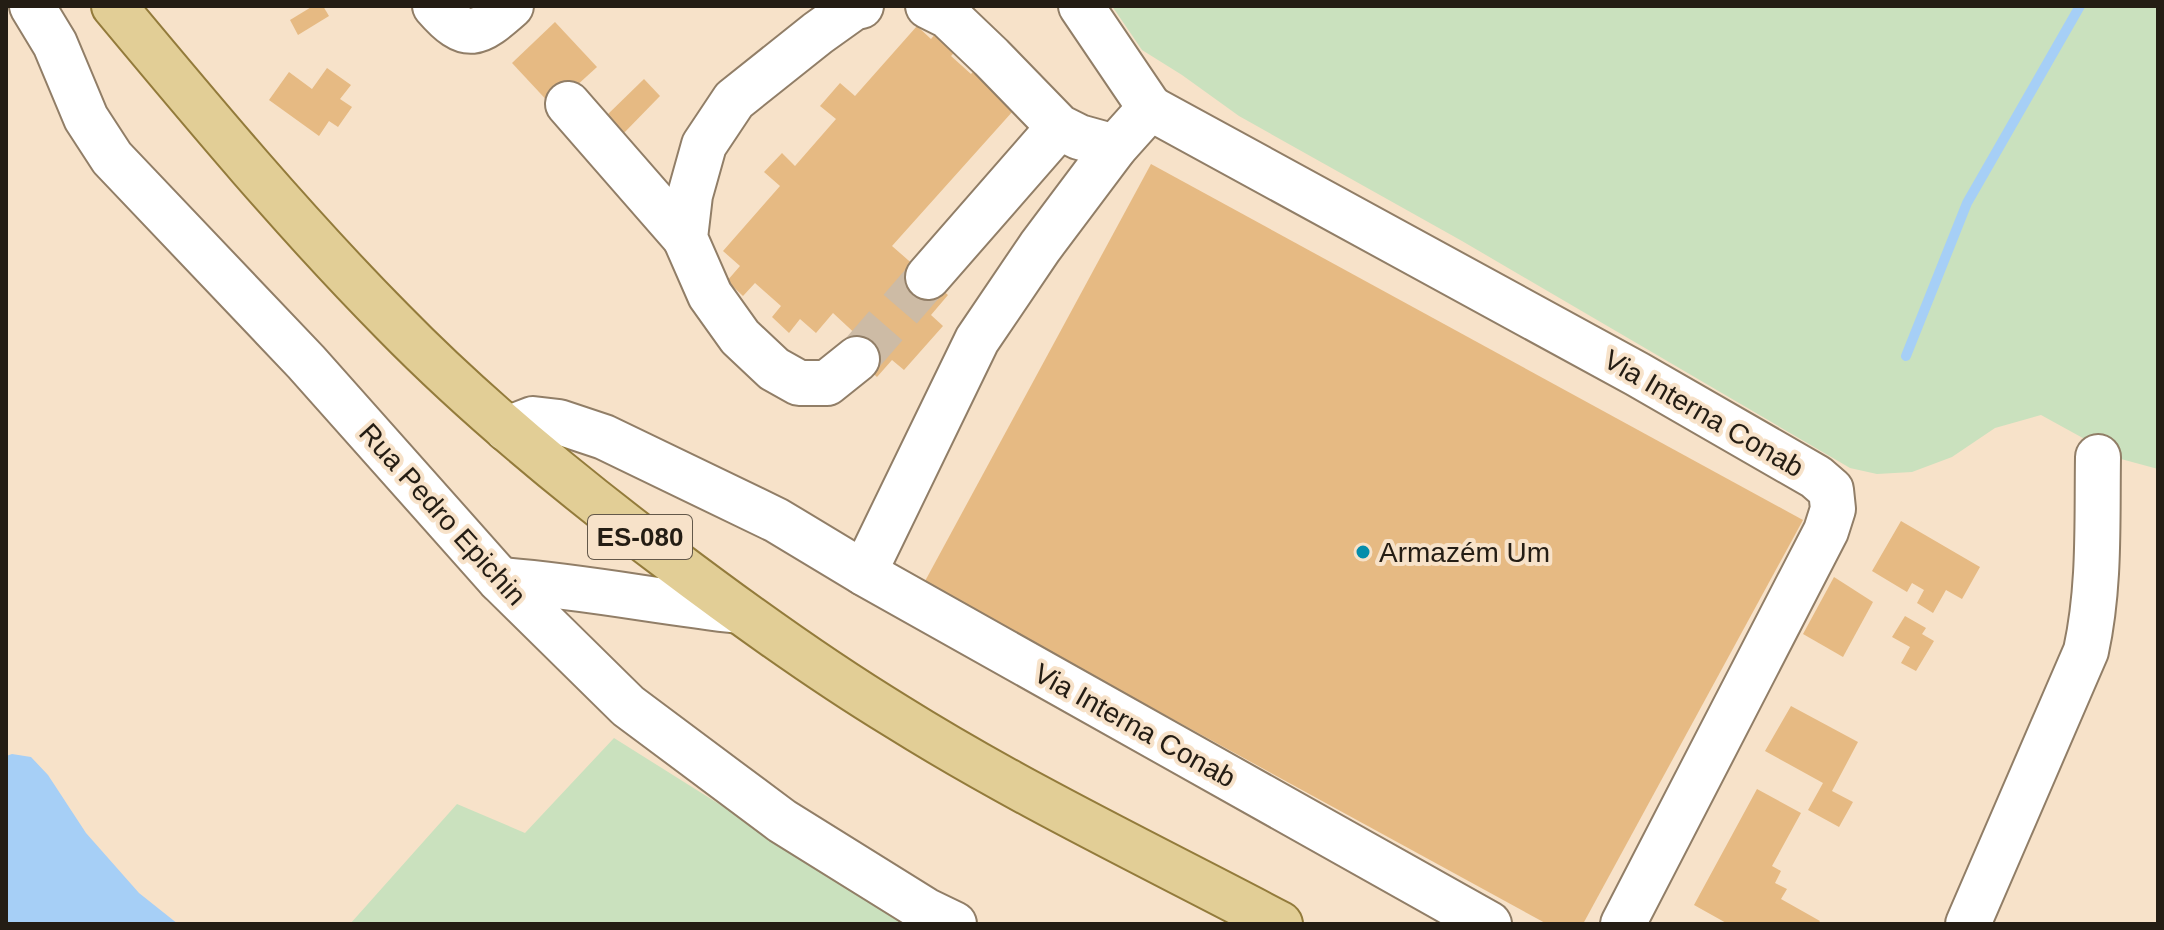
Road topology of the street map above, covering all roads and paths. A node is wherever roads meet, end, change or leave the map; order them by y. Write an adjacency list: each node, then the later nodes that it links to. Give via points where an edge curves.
1 (32, 6): 18 (street, Rua Pedro Epichin, via 55,44 86,118 112,158 306,362)
2 (114, 6): 15 (main road, ES-080, via 236,154 393,323)
3 (435, 6): 4 (street, via 460,29 473,32)
4 (511, 6)
5 (861, 6): 12 (street, via 734,100 704,145)
6 (928, 6): 10 (street, via 959,26)
7 (1081, 6): 9 (street, Via Interna Conab)
8 (568, 104): 12 (street)
9 (1150, 108): 11 (street); 23 (street, Via Interna Conab, via 1637,374 1831,490 1833,509 1826,531)
10 (1059, 127): 11 (street); 13 (street)
11 (1115, 147): 17 (street, via 977,340)
12 (685, 238): 14 (street, via 710,295 740,337 774,369 799,383 827,383)
13 (928, 277)
14 (857, 359)
15 (507, 429): 17 (street, Via Interna Conab, via 533,419 604,437 776,520); 19 (main road, ES-080)
16 (2098, 457): 24 (street, via 2096,592 2086,651)
17 (864, 573): 22 (street, Via Interna Conab)
18 (500, 580): 19 (street); 20 (street, Rua Pedro Epichin, via 628,706 782,821)
19 (739, 611): 21 (main road, ES-080, via 882,707 1015,785)
20 (954, 924)
21 (1280, 924)
22 (1489, 924)
23 (1623, 924)
24 (1968, 924)

